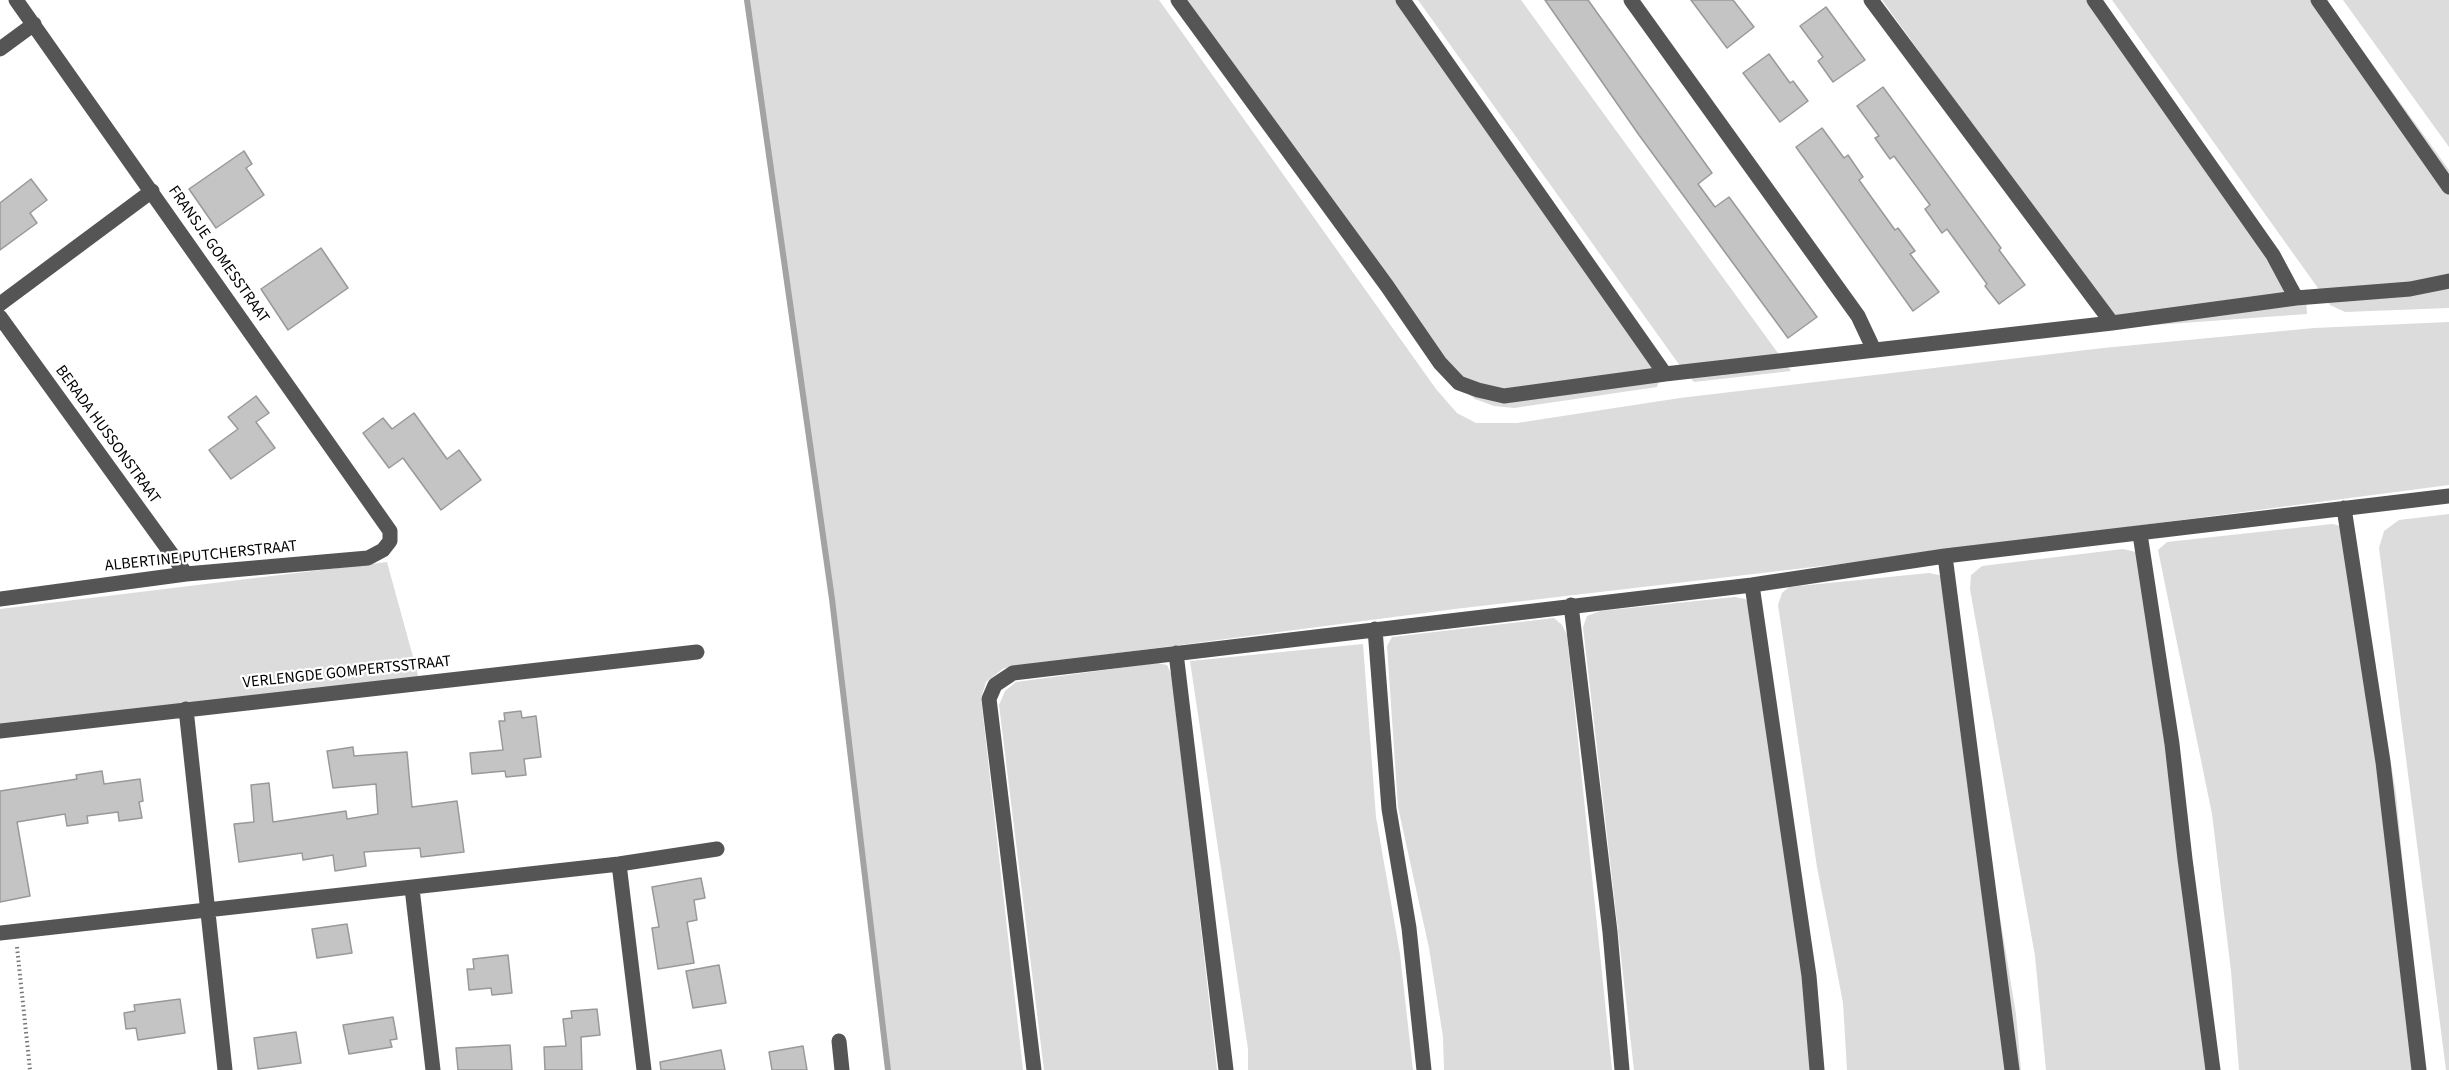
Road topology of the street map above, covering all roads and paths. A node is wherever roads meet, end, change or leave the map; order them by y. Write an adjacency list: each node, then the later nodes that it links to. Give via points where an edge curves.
1 (16, 0): 8 (street, FRANSJE GOMESSTRAAT)
2 (1178, 0): 18 (street, via 1440,363 1459,383 1504,396)
3 (1403, 0): 18 (street)
4 (1631, 0): 17 (street, via 1858,316)
5 (1871, 0): 16 (street)
6 (2094, 0): 13 (street, via 2273,255)
7 (2318, 0): 10 (street)
8 (34, 24): 9 (street); 11 (street, FRANSJE GOMESSTRAAT)
9 (0, 49)
10 (2449, 187)
11 (152, 191): 14 (street); 21 (street, FRANSJE GOMESSTRAAT)
12 (2449, 281): 13 (street, via 2410,289)
13 (2296, 298): 16 (street)
14 (0, 304)
15 (0, 317): 24 (street, BERADA HUSSONSTRAAT)
16 (2112, 323): 17 (street)
17 (1874, 350): 18 (street)
18 (1665, 374)
19 (2449, 496): 20 (street)
20 (2344, 508): 22 (street); 51 (street, via 2383,762)
21 (390, 531): 24 (street, ALBERTINE PUTCHERSTRAAT, via 390,541 368,558)
22 (2140, 534): 23 (street); 50 (street, via 2172,744)
23 (1945, 556): 25 (street); 49 (street)
24 (186, 574): 26 (street, ALBERTINE PUTCHERSTRAAT)
25 (1752, 585): 27 (street); 48 (street, via 1809,976)
26 (0, 599)
27 (1571, 605): 28 (street); 47 (street, via 1610,932)
28 (1375, 629): 30 (street); 46 (street, via 1389,809 1409,928)
29 (697, 651): 31 (street, VERLENGDE GOMPERTSSTRAAT)
30 (1176, 653): 44 (street, via 1013,673 995,685 989,699); 45 (street)
31 (186, 709): 32 (street, VERLENGDE GOMPERTSSTRAAT); 36 (street)
32 (0, 731)
33 (717, 849): 34 (street)
34 (618, 864): 35 (street); 42 (street)
35 (412, 888): 36 (street); 41 (street)
36 (208, 909): 37 (street); 40 (street)
37 (8, 932): 39 (path)
38 (839, 1041): 43 (street)
39 (30, 1070)
40 (225, 1070)
41 (433, 1070)
42 (644, 1070)
43 (842, 1070)
44 (1034, 1070)
45 (1226, 1070)
46 (1424, 1070)
47 (1622, 1070)
48 (1817, 1070)
49 (2012, 1070)
50 (2213, 1070)
51 (2419, 1070)

